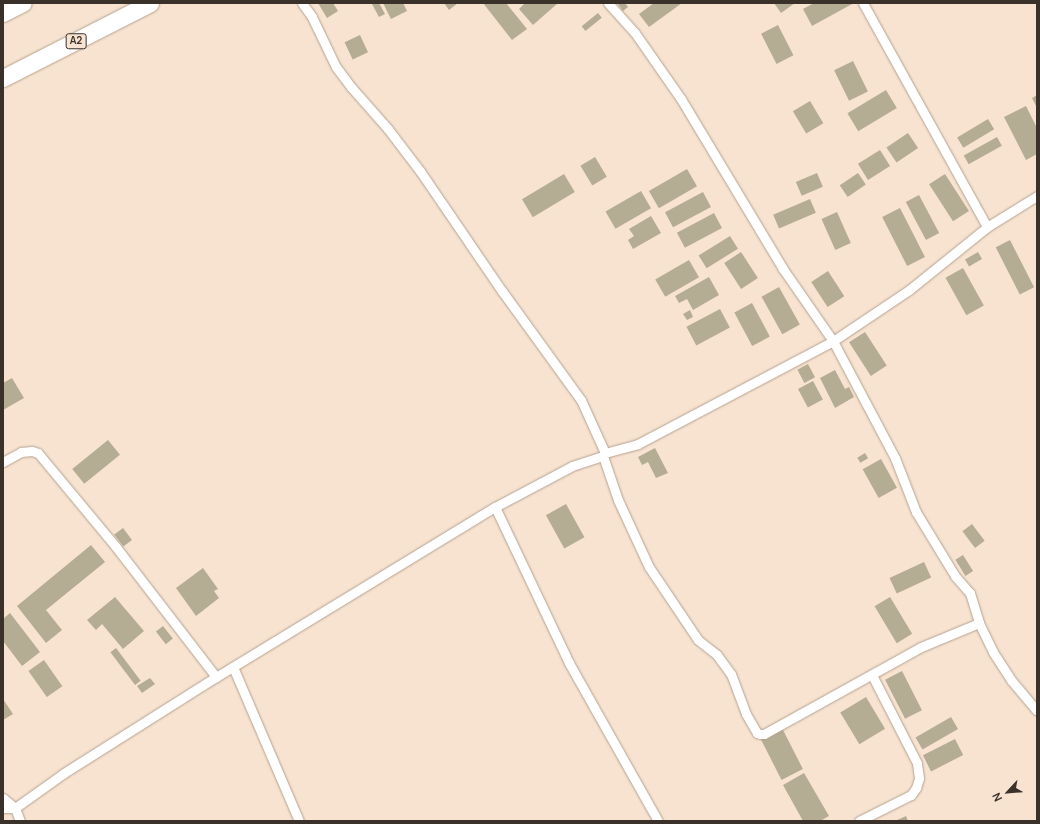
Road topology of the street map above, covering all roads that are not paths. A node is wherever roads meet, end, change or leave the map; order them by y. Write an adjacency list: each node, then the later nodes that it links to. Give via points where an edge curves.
1 (23, 3): 6 (highway)
2 (150, 3): 7 (highway, A2)
3 (302, 3): 11 (street, via 312,17 336,67 420,171 581,400)
4 (608, 3): 10 (street, via 635,33 680,99 783,269)
5 (863, 3): 9 (street)
6 (3, 13)
7 (3, 78)
8 (1037, 196): 9 (street)
9 (987, 227): 10 (street, via 909,290)
10 (833, 341): 11 (street, via 638,444); 14 (street, via 895,458 916,512 955,576 970,593)
11 (604, 454): 13 (street, via 572,466); 16 (street, via 618,500 649,567 698,640 717,655 730,674 746,714 757,733 764,734)
12 (3, 462): 17 (street, via 21,452 38,453 116,547)
13 (495, 507): 15 (street); 24 (street, via 569,663)
14 (979, 623): 16 (street, via 921,647); 18 (street, via 1011,680)
15 (233, 667): 17 (street); 23 (street)
16 (872, 675): 25 (street, via 917,763 919,778 911,795)
17 (216, 677): 21 (street, via 64,773)
18 (1037, 712)
19 (3, 798): 21 (street)
20 (3, 808): 21 (street)
21 (15, 808): 22 (street)
22 (20, 821)
23 (299, 821)
24 (658, 821)
25 (859, 821)

